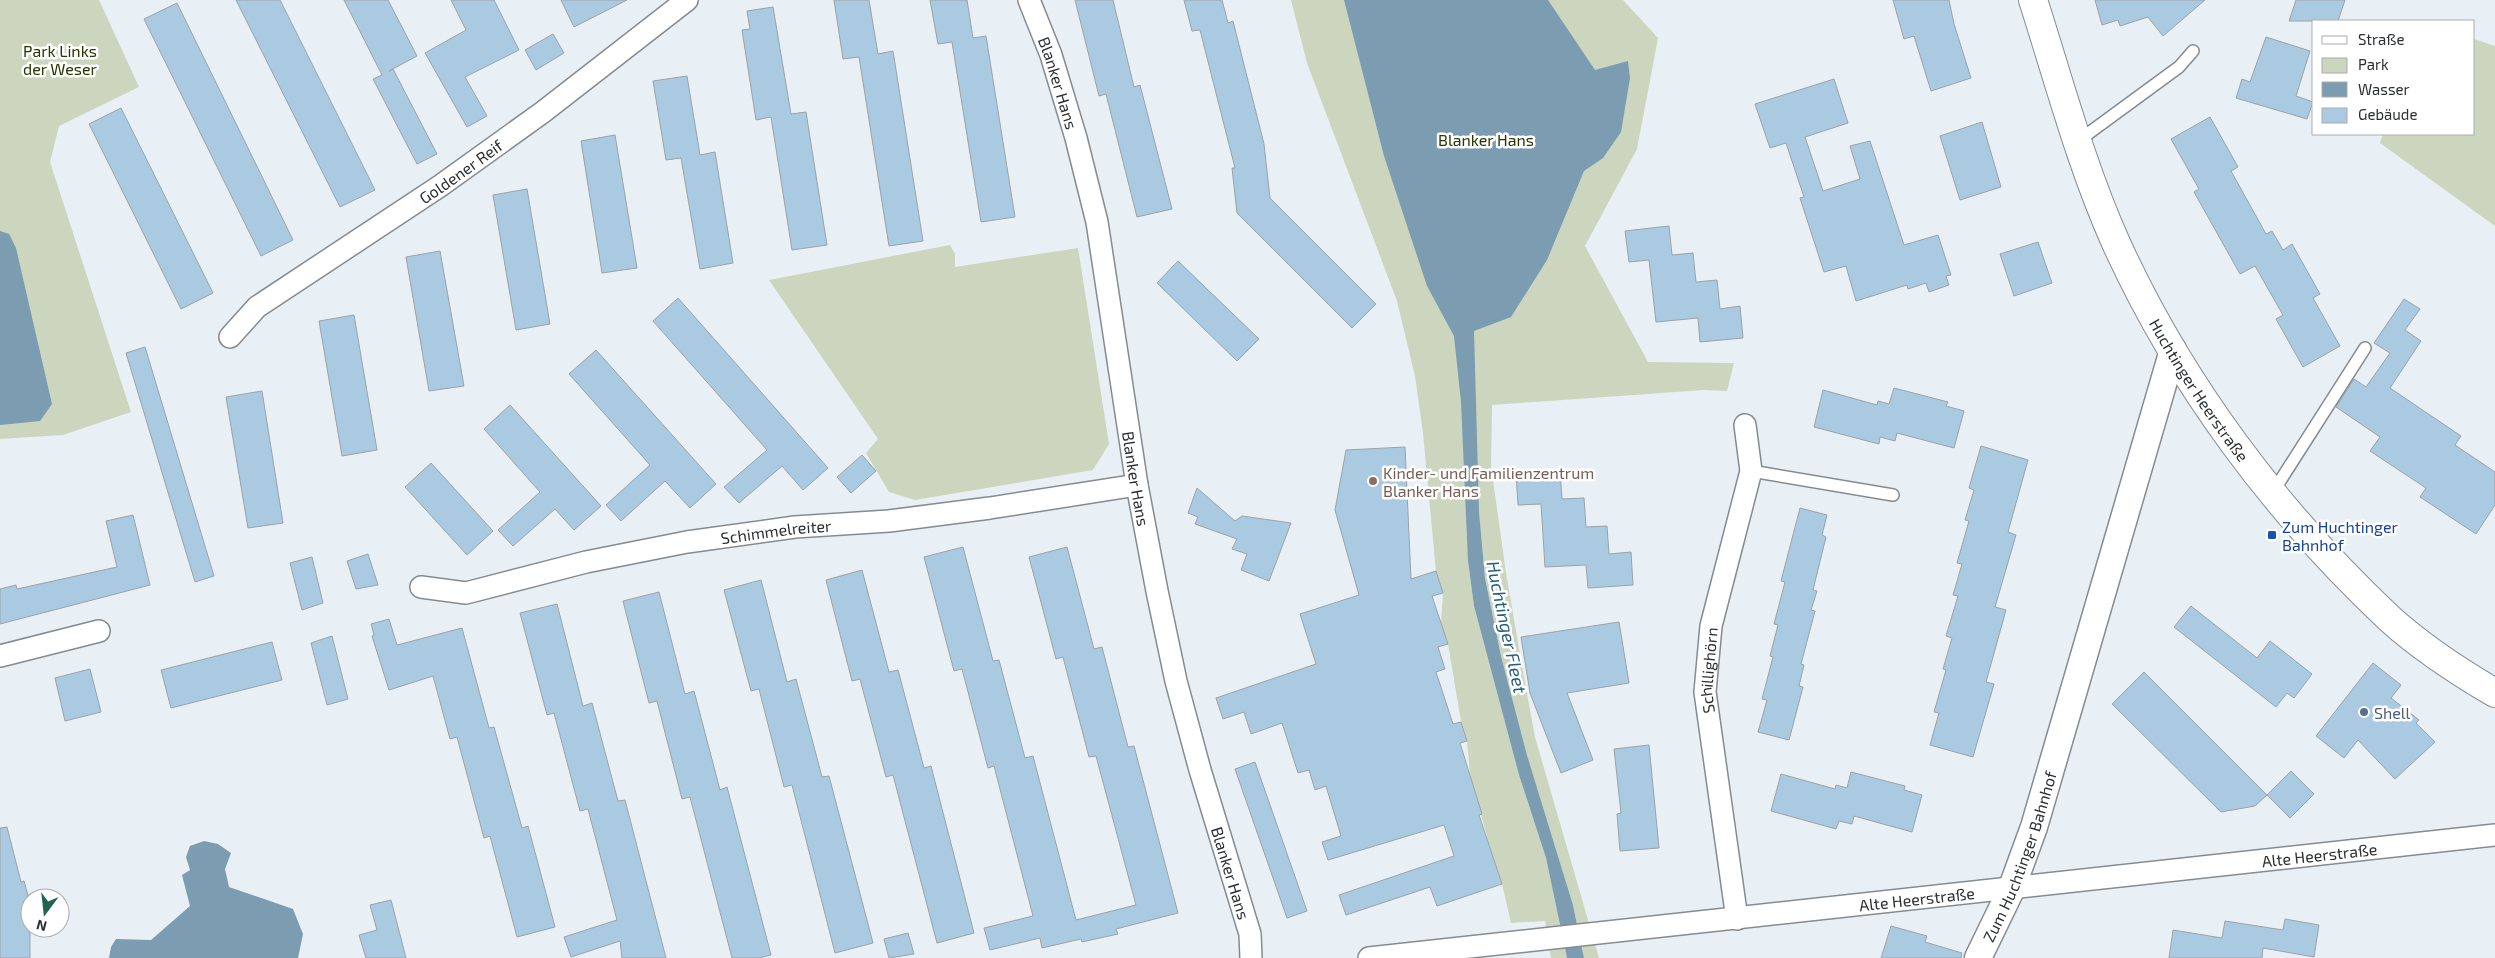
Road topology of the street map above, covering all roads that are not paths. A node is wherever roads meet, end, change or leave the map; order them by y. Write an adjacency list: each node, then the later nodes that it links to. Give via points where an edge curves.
1 (687, 0): 6 (street, Goldener Reif, via 600,69 440,186 257,307)
2 (1029, 0): 11 (street, Blanker Hans, via 1051,55 1097,222)
3 (2032, 0): 5 (main road, Huchtinger Heerstraße)
4 (2193, 51): 5 (lane, via 2179,67)
5 (2078, 141): 8 (main road, Huchtinger Heerstraße, via 2116,242 2152,318)
6 (230, 337)
7 (2365, 348): 12 (lane)
8 (2173, 350): 12 (main road, Huchtinger Heerstraße, via 2205,402); 19 (street, Zum Huchtinger Bahnhof, via 2052,770)
9 (1745, 426): 10 (street, Schillighörn)
10 (1751, 471): 13 (lane); 20 (street, Schillighörn, via 1711,626 1705,692)
11 (1137, 485): 14 (street, Schimmelreiter, via 890,521 795,527 687,542 586,562 466,593); 21 (street, Blanker Hans, via 1176,681 1250,934)
12 (2273, 492): 17 (main road, Huchtinger Heerstraße, via 2321,548 2391,620)
13 (1893, 495)
14 (421, 587)
15 (99, 631): 16 (street)
16 (0, 656)
17 (2495, 693)
18 (2495, 835): 19 (street, Alte Heerstraße)
19 (2010, 890): 20 (street, Alte Heerstraße); 23 (street, Zum Huchtinger Bahnhof)
20 (1737, 918): 22 (street, Alte Heerstraße)
21 (1251, 958)
22 (1369, 958)
23 (1978, 958)

